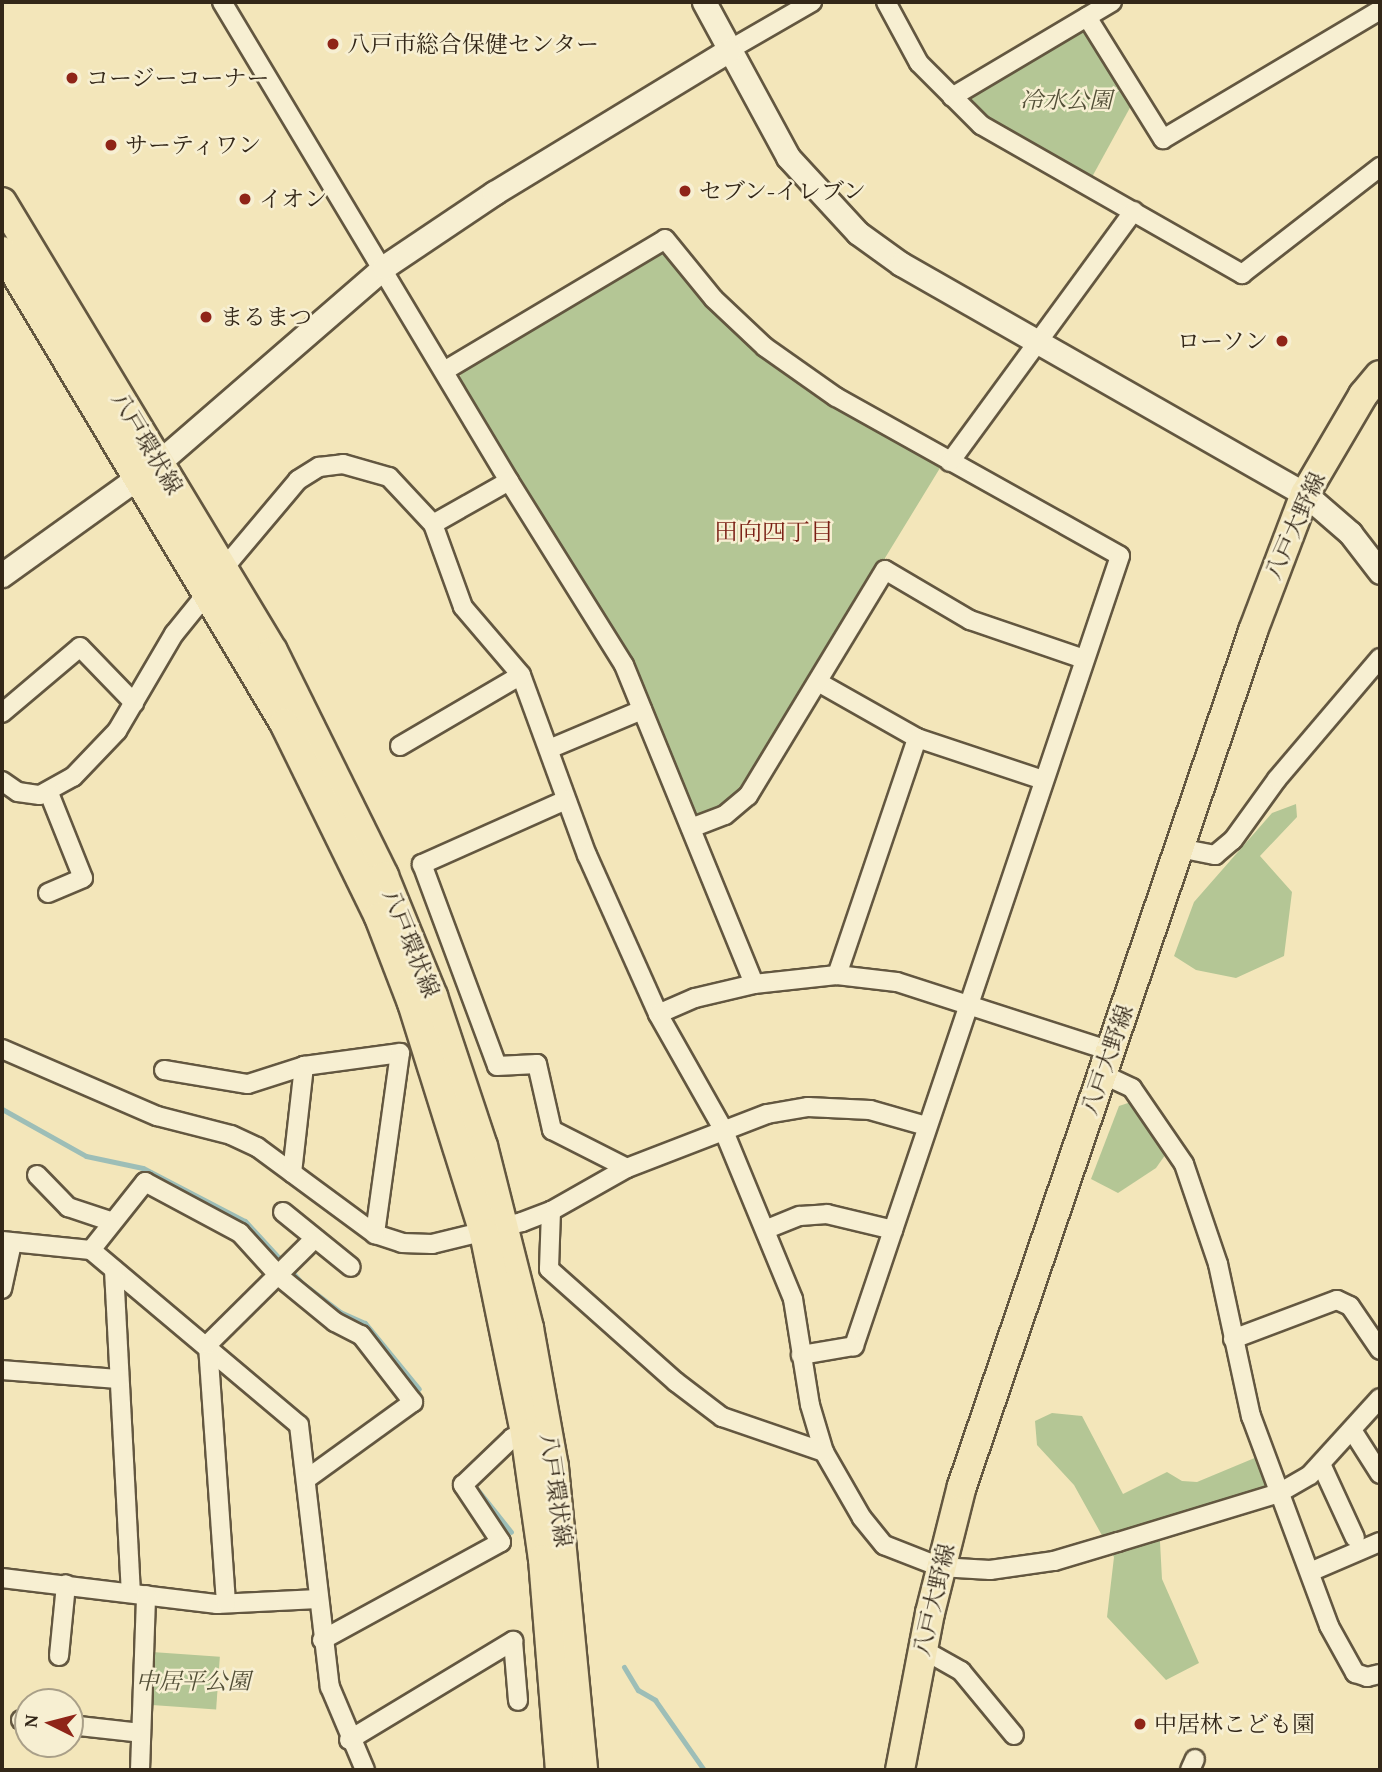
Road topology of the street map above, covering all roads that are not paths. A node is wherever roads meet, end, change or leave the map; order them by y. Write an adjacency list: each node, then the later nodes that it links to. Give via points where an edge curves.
1 (222, 2): 14 (street)
2 (704, 2): 8 (street)
3 (811, 2): 8 (street)
4 (886, 2): 9 (street, via 919,63)
5 (1112, 2): 7 (street)
6 (1380, 10): 7 (street, via 1163,139)
7 (1087, 17): 9 (street)
8 (729, 50): 14 (street, via 494,193); 15 (street, via 788,157 858,233 901,264)
9 (952, 97): 12 (street, via 981,125)
10 (1380, 167): 12 (street, via 1242,274)
11 (2, 202): 19 (main road, 八戸環状線)
12 (1134, 211): 15 (street)
13 (2, 251): 19 (main road, 八戸環状線)
14 (384, 267): 16 (street); 19 (street)
15 (1039, 344): 18 (street); 21 (street)
16 (444, 371): 18 (street, via 665,239 714,299 765,347 836,397); 20 (street)
17 (1380, 375): 21 (main road, 八戸大野線, via 1363,395)
18 (950, 462): 28 (street, via 1120,556)
19 (147, 472): 23 (main road, 八戸環状線); 25 (street); 26 (main road, 八戸環状線)
20 (509, 481): 22 (street); 32 (street, via 624,665)
21 (1305, 494): 24 (street, via 1350,533); 42 (main road, 八戸大野線, via 1281,550)
22 (433, 524): 23 (street, via 389,477 355,466 319,467 298,480); 29 (street, via 463,607)
23 (224, 568): 61 (main road, 八戸環状線, via 298,699 384,876 460,1070)
24 (1380, 572)
25 (2, 575)
26 (208, 592): 31 (street, via 174,634); 61 (main road, 八戸環状線, via 284,723 379,917)
27 (1380, 658): 42 (street, via 1277,779 1233,840 1215,855)
28 (1084, 659): 30 (street, via 970,620 885,570); 37 (street)
29 (521, 675): 35 (street); 36 (street)
30 (818, 681): 34 (street); 41 (street, via 748,796 724,815)
31 (134, 703): 33 (street, via 80,647); 39 (street, via 96,755)
32 (642, 710): 36 (street); 41 (street)
33 (2, 713)
34 (917, 738): 37 (street); 44 (street)
35 (400, 746)
36 (550, 749): 40 (street)
37 (1043, 780): 46 (street)
38 (2, 781): 39 (street, via 30,795)
39 (49, 793): 43 (street, via 83,878)
40 (566, 800): 47 (street); 54 (street, via 422,864 497,1066 537,1064 552,1130)
41 (691, 828): 45 (street)
42 (1179, 848): 49 (main road, 八戸大野線)
43 (48, 892)
44 (837, 975): 45 (street); 46 (street, via 897,982)
45 (754, 984): 47 (street, via 695,998)
46 (969, 1003): 49 (street); 52 (street)
47 (658, 1014): 53 (street)
48 (2, 1049): 55 (street, via 157,1116 230,1135 257,1147)
49 (1106, 1063): 71 (street, via 1132,1088 1184,1164 1218,1264); 87 (main road, 八戸大野線, via 962,1486)
50 (304, 1066): 51 (street, via 248,1084); 55 (street); 63 (street, via 400,1053)
51 (164, 1070)
52 (926, 1126): 53 (street, via 870,1110 808,1107 766,1114); 62 (street)
53 (723, 1129): 54 (street); 60 (street)
54 (627, 1168): 57 (street)
55 (292, 1173): 63 (street)
56 (37, 1175): 59 (street, via 68,1208)
57 (551, 1211): 61 (street); 80 (street, via 549,1269 676,1382 722,1417)
58 (284, 1212): 64 (street)
59 (113, 1222): 66 (street); 69 (street, via 145,1182 240,1233)
60 (767, 1229): 62 (street, via 800,1216 827,1214); 74 (street, via 793,1299)
61 (495, 1230): 63 (street, via 432,1244 402,1243); 79 (main road, 八戸環状線); 106 (main road, 八戸環状線, via 554,1467)
62 (893, 1230): 74 (street, via 854,1346)
63 (375, 1234)
64 (314, 1240): 67 (street); 69 (street)
65 (7, 1242): 66 (street); 70 (street)
66 (91, 1250): 68 (street)
67 (351, 1267)
68 (114, 1270): 72 (street); 76 (street)
69 (280, 1277): 72 (street); 83 (street, via 335,1322 361,1335 413,1402)
70 (2, 1289)
71 (1233, 1339): 73 (street, via 1337,1300 1350,1306); 84 (street, via 1251,1416)
72 (208, 1344): 83 (street, via 299,1425); 93 (street)
73 (1380, 1350)
74 (801, 1355): 80 (street)
75 (2, 1370): 76 (street)
76 (119, 1379): 91 (street)
77 (1380, 1398): 78 (street)
78 (1352, 1430): 81 (street); 82 (street)
79 (525, 1433): 94 (street, via 512,1438 463,1485 501,1542); 105 (main road, 八戸環状線, via 543,1559)
80 (824, 1452): 87 (street, via 862,1518 884,1545)
81 (1321, 1464): 84 (street); 85 (street)
82 (1380, 1474)
83 (308, 1478): 92 (street)
84 (1279, 1493): 87 (street, via 1054,1561 990,1570); 88 (street)
85 (1355, 1538)
86 (1380, 1542): 88 (street)
87 (940, 1567): 95 (main road, 八戸大野線)
88 (1310, 1572): 97 (street, via 1329,1626 1355,1673 1367,1677)
89 (2, 1578): 90 (street)
90 (66, 1584): 91 (street); 96 (street)
91 (138, 1594): 93 (street); 100 (street)
92 (318, 1599): 93 (street); 94 (street)
93 (226, 1603)
94 (322, 1640): 102 (street, via 330,1687)
95 (922, 1649): 101 (street, via 961,1671); 107 (main road, 八戸大野線)
96 (59, 1656)
97 (1380, 1674)
98 (518, 1701): 102 (street, via 513,1641)
99 (84, 1727): 100 (street)
100 (141, 1734): 103 (street)
101 (1014, 1735)
102 (349, 1740): 104 (street)
103 (140, 1770)
104 (365, 1770)
105 (560, 1770)
106 (583, 1770)
107 (900, 1770)

